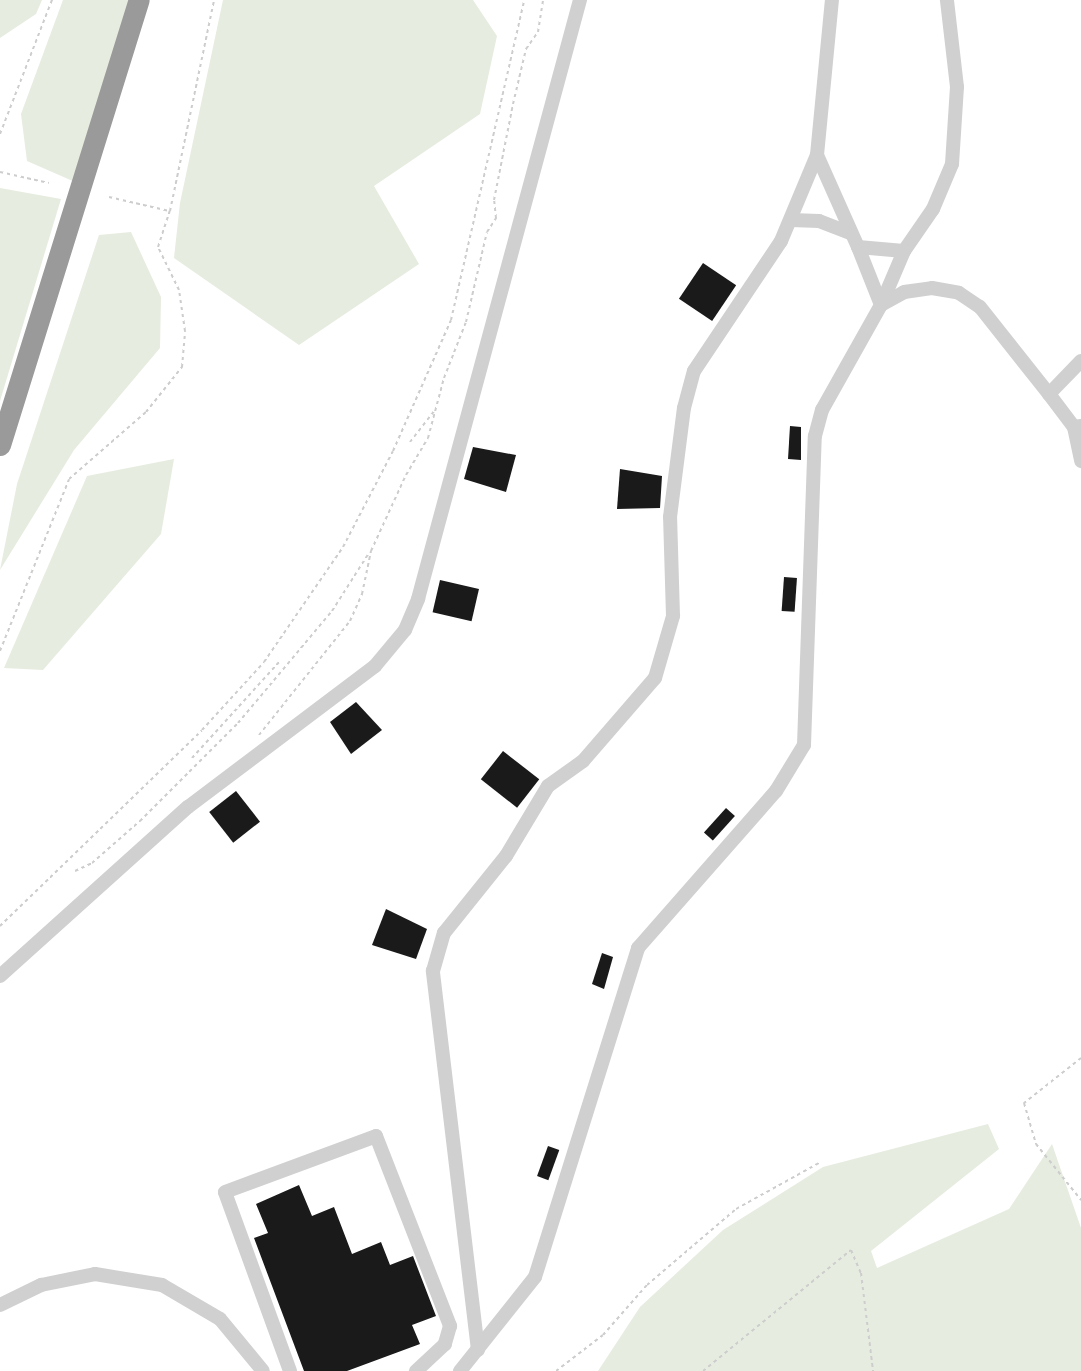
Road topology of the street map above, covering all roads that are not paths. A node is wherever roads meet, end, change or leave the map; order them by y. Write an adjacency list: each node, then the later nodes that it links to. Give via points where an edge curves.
1 (139, 0): 14 (highway)
2 (580, 0): 16 (lane, via 418,599 405,630 375,666 188,807)
3 (832, 0): 5 (lane)
4 (947, 0): 9 (lane, via 957,87 952,164 933,209)
5 (817, 155): 6 (lane); 7 (lane)
6 (791, 220): 7 (lane, via 819,221); 18 (lane, via 694,371 674,466 673,616 654,678 583,761 548,786 506,856 443,933 433,971)
7 (851, 233): 8 (lane)
8 (858, 247): 9 (lane); 10 (lane)
9 (904, 251): 10 (lane)
10 (881, 305): 12 (lane, via 904,292 932,288 959,293 979,307); 18 (lane, via 822,410 815,436 804,745 776,791 638,948 535,1278)
11 (1081, 361): 12 (lane)
12 (1049, 394): 13 (lane)
13 (1078, 427): 15 (lane)
14 (0, 445)
15 (1081, 461)
16 (0, 976)
17 (0, 1305): 19 (lane, via 41,1285 95,1275 162,1285 198,1302 220,1319)
18 (478, 1350): 22 (lane)
19 (263, 1371)
20 (290, 1371): 21 (lane, via 225,1192 376,1136 450,1326 445,1343)
21 (416, 1371)
22 (460, 1371)

